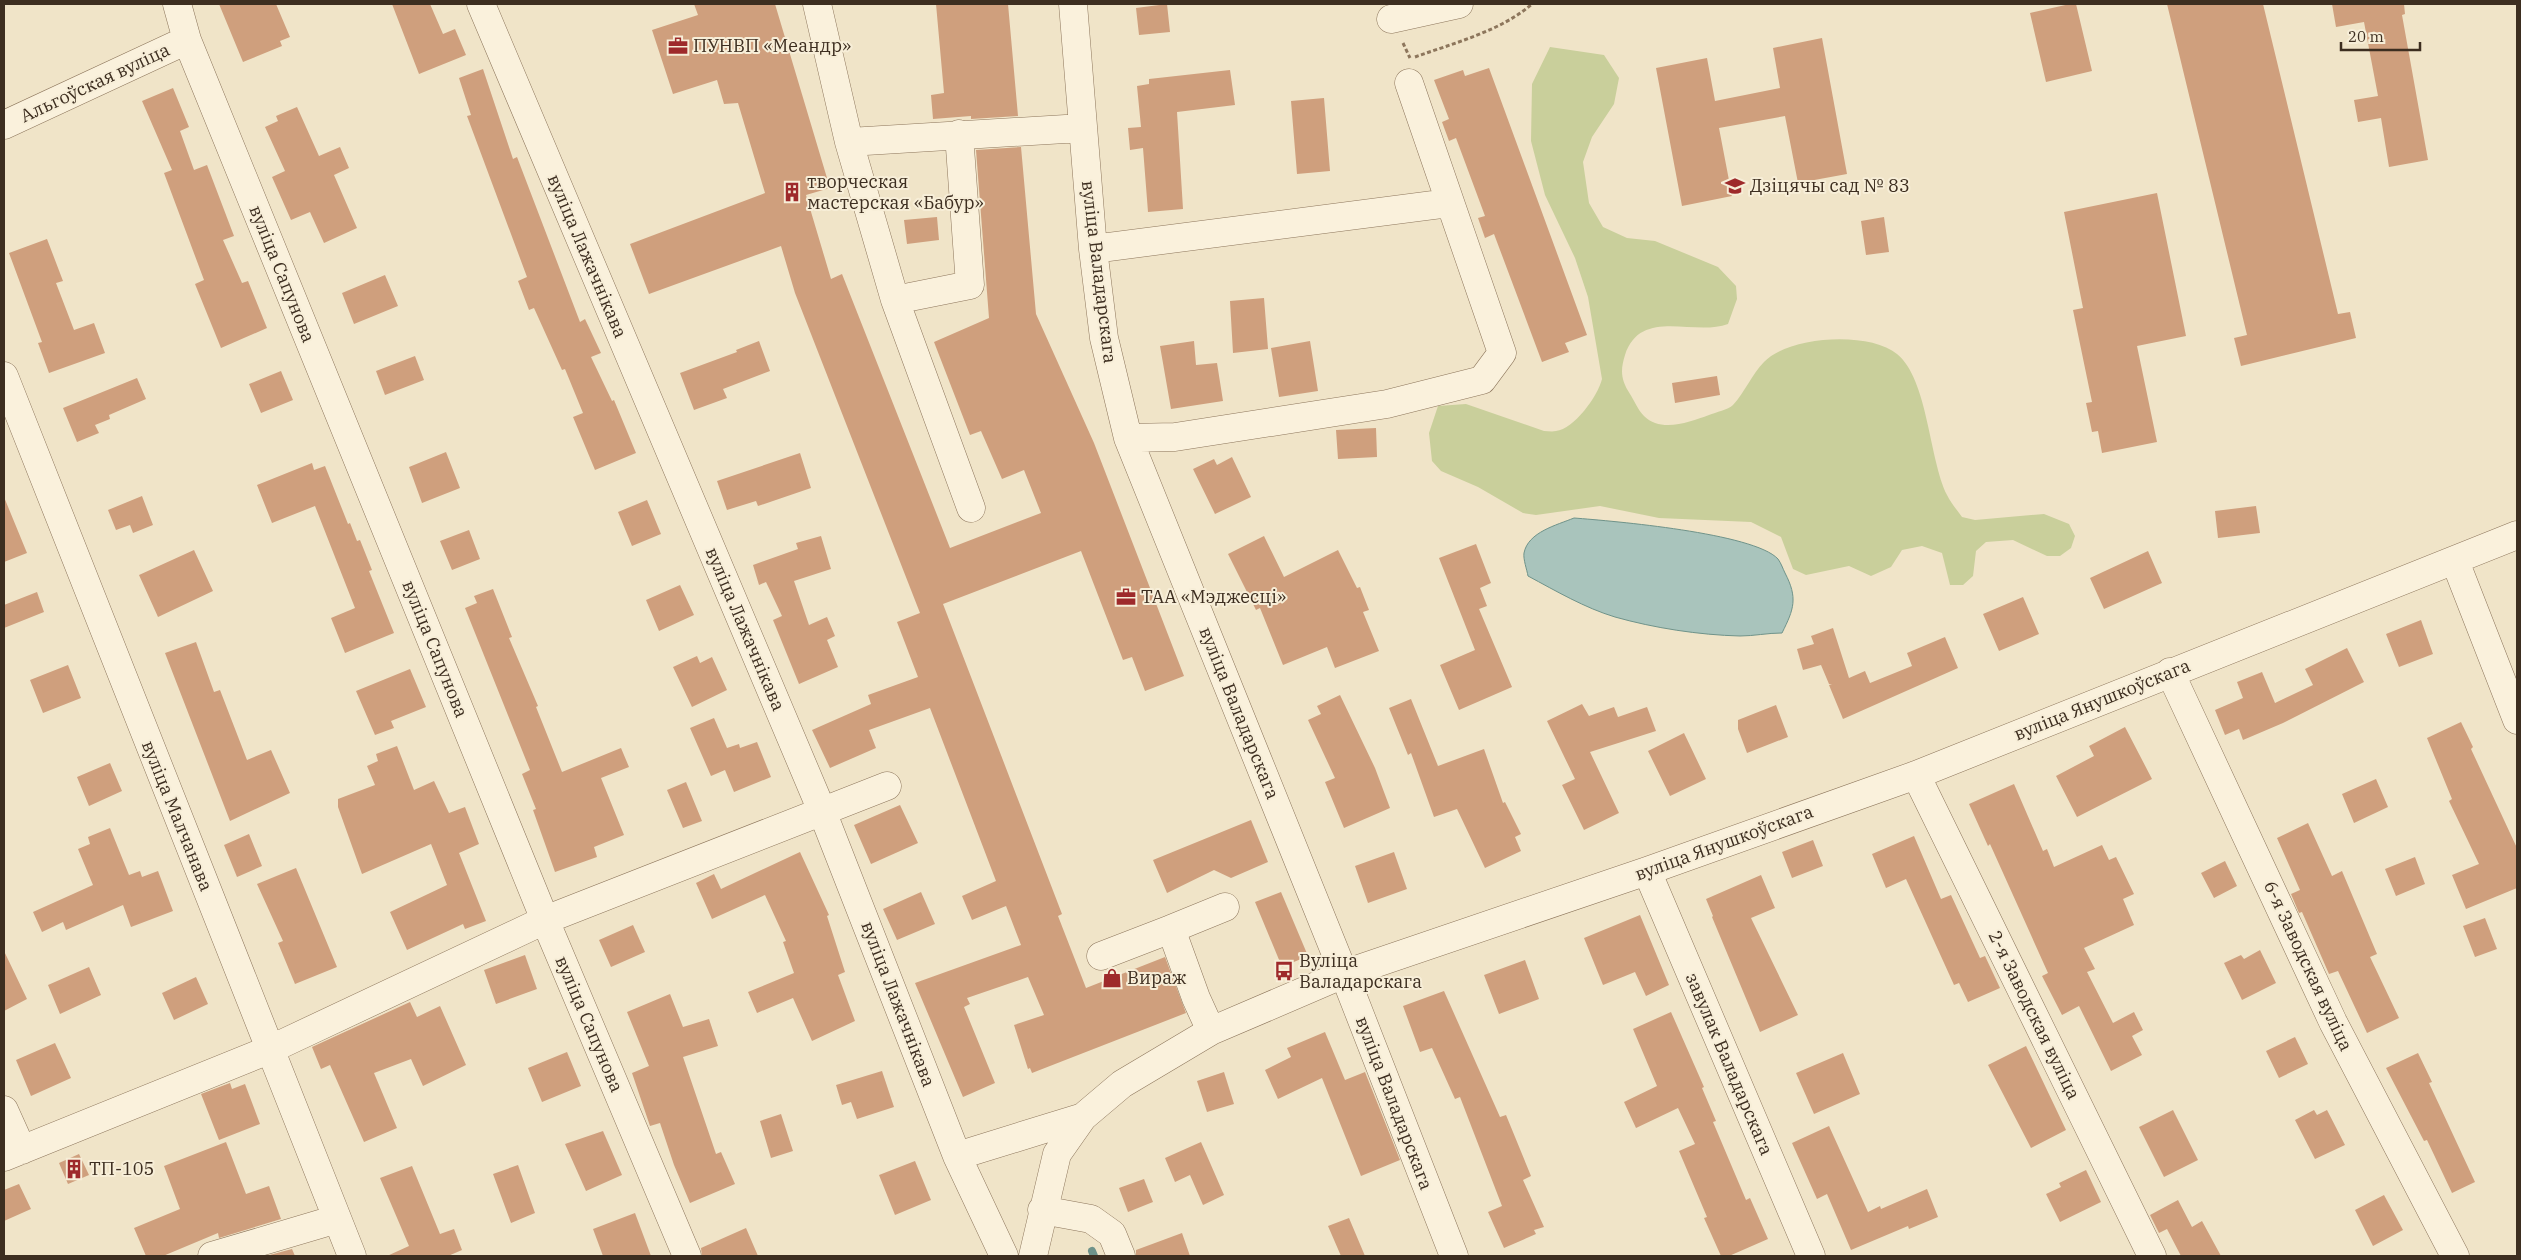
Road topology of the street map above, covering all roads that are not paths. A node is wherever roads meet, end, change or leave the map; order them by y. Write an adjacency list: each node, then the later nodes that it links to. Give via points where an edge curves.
1 (177, 4): 7 (street, вуліца Сапунова)
2 (481, 4): 25 (street, вуліца Лажачнікава)
3 (816, 4): 12 (street)
4 (1073, 4): 10 (street, вуліца Валадарскага)
5 (1458, 4): 6 (street)
6 (1391, 19)
7 (187, 40): 9 (street, Альгоўская вуліца); 28 (street, вуліца Сапунова)
8 (1409, 71): 13 (street)
9 (4, 125)
10 (1082, 128): 11 (street); 14 (street, вуліца Валадарскага)
11 (959, 134): 12 (street); 15 (street, via 970,285)
12 (849, 142): 15 (street)
13 (1449, 203): 14 (street); 17 (street, via 1502,354 1482,380 1386,404 1315,416 1175,437)
14 (1093, 249): 17 (street, вуліца Валадарскага, via 1104,338)
15 (895, 300): 18 (street)
16 (4, 376): 33 (street, вуліца Малчанава)
17 (1128, 438): 31 (street, вуліца Валадарскага)
18 (972, 508)
19 (2517, 534): 20 (street, вуліца Янушкоўскага)
20 (2455, 561): 21 (street, вуліца Янушкоўскага); 22 (street)
21 (2170, 672): 23 (street, вуліца Янушкоўскага); 49 (street, 6-я Заводская вуліца, via 2333,1022)
22 (2517, 720)
23 (1916, 775): 26 (street, вуліца Янушкоўскага); 48 (street, 2-я Заводская вуліца)
24 (887, 786): 25 (street)
25 (822, 811): 28 (street); 37 (street, вуліца Лажачнікава)
26 (1647, 871): 31 (street, вуліца Янушкоўскага); 47 (street, завулак Валадарскага)
27 (1225, 907): 29 (street)
28 (545, 920): 33 (street); 42 (street, вуліца Сапунова)
29 (1171, 929): 30 (street); 32 (street)
30 (1101, 956)
31 (1344, 974): 32 (street, вуліца Янушкоўскага); 46 (street, вуліца Валадарскага)
32 (1211, 1031): 35 (street, вуліца Янушкоўскага, via 1122,1084)
33 (271, 1050): 36 (street); 39 (street, вуліца Малчанава)
34 (4, 1110): 36 (street)
35 (1083, 1117): 37 (street); 38 (street, вуліца Янушкоўскага, via 1057,1154)
36 (13, 1153)
37 (957, 1156): 43 (street, вуліца Лажачнікава)
38 (1042, 1210): 44 (street, вуліца Янушкоўскага); 45 (street, via 1091,1219 1112,1234)
39 (337, 1219): 40 (street); 41 (street, вуліца Малчанава)
40 (212, 1256)
41 (352, 1256)
42 (687, 1256)
43 (1004, 1256)
44 (1033, 1256)
45 (1121, 1256)
46 (1454, 1256)
47 (1811, 1256)
48 (2152, 1256)
49 (2455, 1256)

